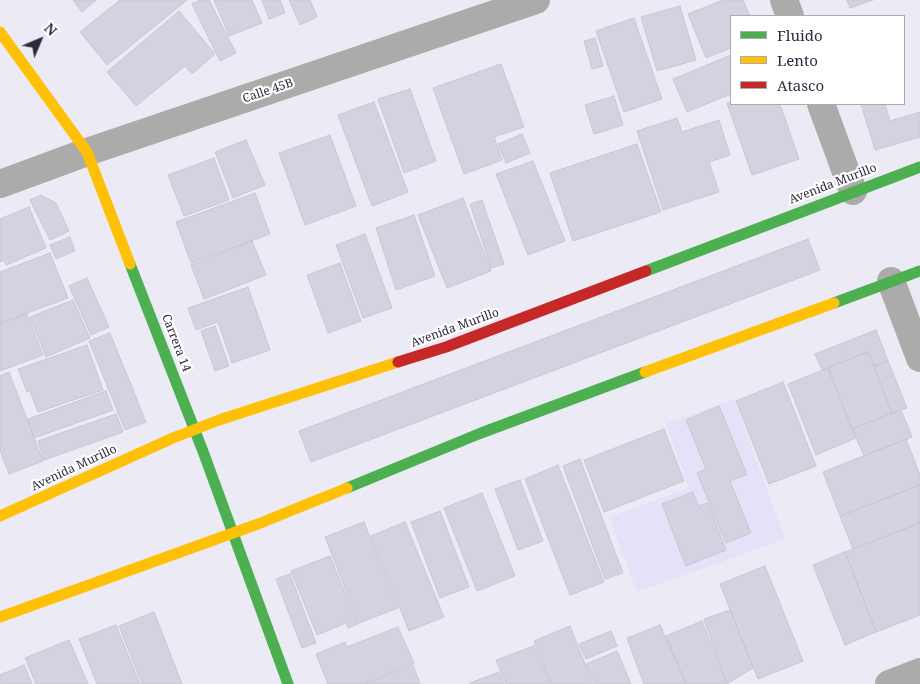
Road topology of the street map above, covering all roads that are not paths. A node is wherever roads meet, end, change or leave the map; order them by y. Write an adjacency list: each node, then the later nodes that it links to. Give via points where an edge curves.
1 (536, 0): 6 (street, Calle 45B)
2 (784, 0): 3 (street)
3 (790, 15)
4 (0, 32): 6 (main road, Carrera 14)
5 (821, 105): 9 (street)
6 (87, 152): 8 (street, Calle 45B); 13 (main road, Carrera 14)
7 (920, 167): 9 (main road, Avenida Murillo)
8 (0, 184)
9 (853, 191): 13 (main road, Avenida Murillo, via 446,347)
10 (920, 271): 11 (main road)
11 (891, 281): 12 (street); 15 (main road, via 481,433)
12 (920, 358)
13 (195, 429): 14 (main road, Avenida Murillo); 15 (main road, Carrera 14)
14 (0, 516)
15 (234, 533): 16 (main road); 18 (main road, Carrera 14)
16 (0, 617)
17 (920, 672): 19 (street)
18 (288, 684)
19 (889, 684)

